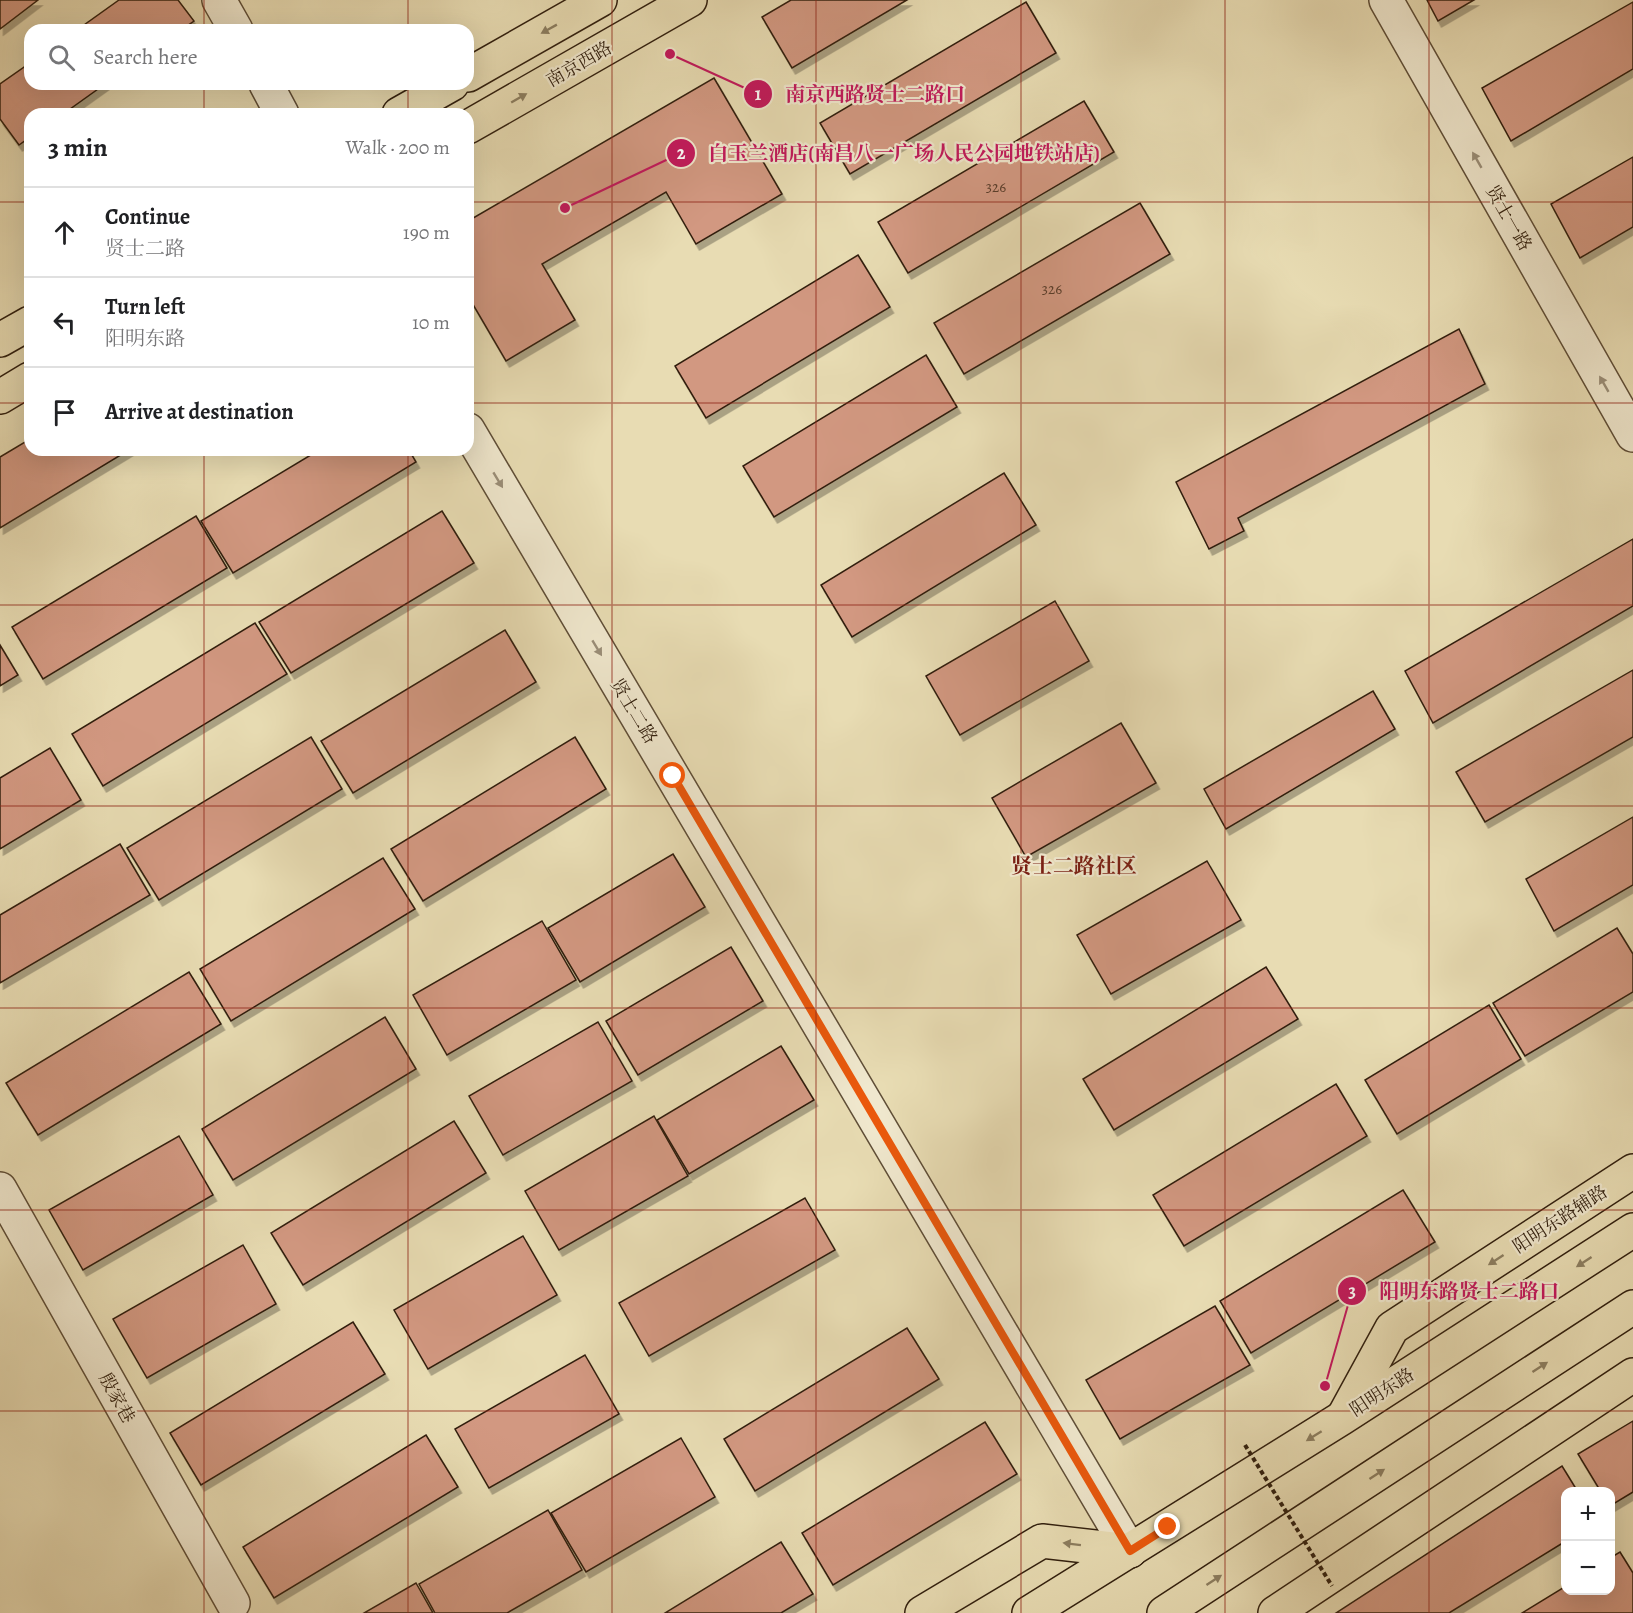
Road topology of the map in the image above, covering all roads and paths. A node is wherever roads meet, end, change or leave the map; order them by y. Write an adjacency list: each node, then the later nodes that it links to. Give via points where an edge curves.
1 (219, 0): 5 (street)
2 (600, 0): 6 (main road, one-way to 6)
3 (690, 0): 11 (main road, 南京西路, one-way to 3)
4 (1386, 0): 16 (street, 贤士一路, one-way to 4)
5 (233, 24)
6 (474, 72)
7 (269, 90): 9 (street)
8 (441, 90): 10 (main road)
9 (279, 108)
10 (410, 108)
11 (474, 124)
12 (24, 326): 13 (main road)
13 (0, 340)
14 (24, 383): 15 (main road)
15 (0, 397)
16 (1633, 435)
17 (474, 440): 25 (street, 贤士二路, one-way to 25)
18 (1633, 1171): 23 (main road, 阳明东路辅路, one-way to 23, via 1392,1328)
19 (1, 1192): 27 (street, 殷家巷)
20 (1633, 1230): 23 (main road, 阳明东路, one-way to 23)
21 (1633, 1307): 30 (main road, one-way to 21)
22 (1633, 1375): 31 (main road)
23 (1342, 1418): 25 (main road, 阳明东路, one-way to 25)
24 (1245, 1445): 26 (path, bridge)
25 (1130, 1551): 28 (main road, one-way to 28, via 1042,1541); 29 (main road, 阳明东路)
26 (1332, 1586)
27 (233, 1603)
28 (921, 1613)
29 (1029, 1613)
30 (1165, 1613)
31 (1275, 1613)

